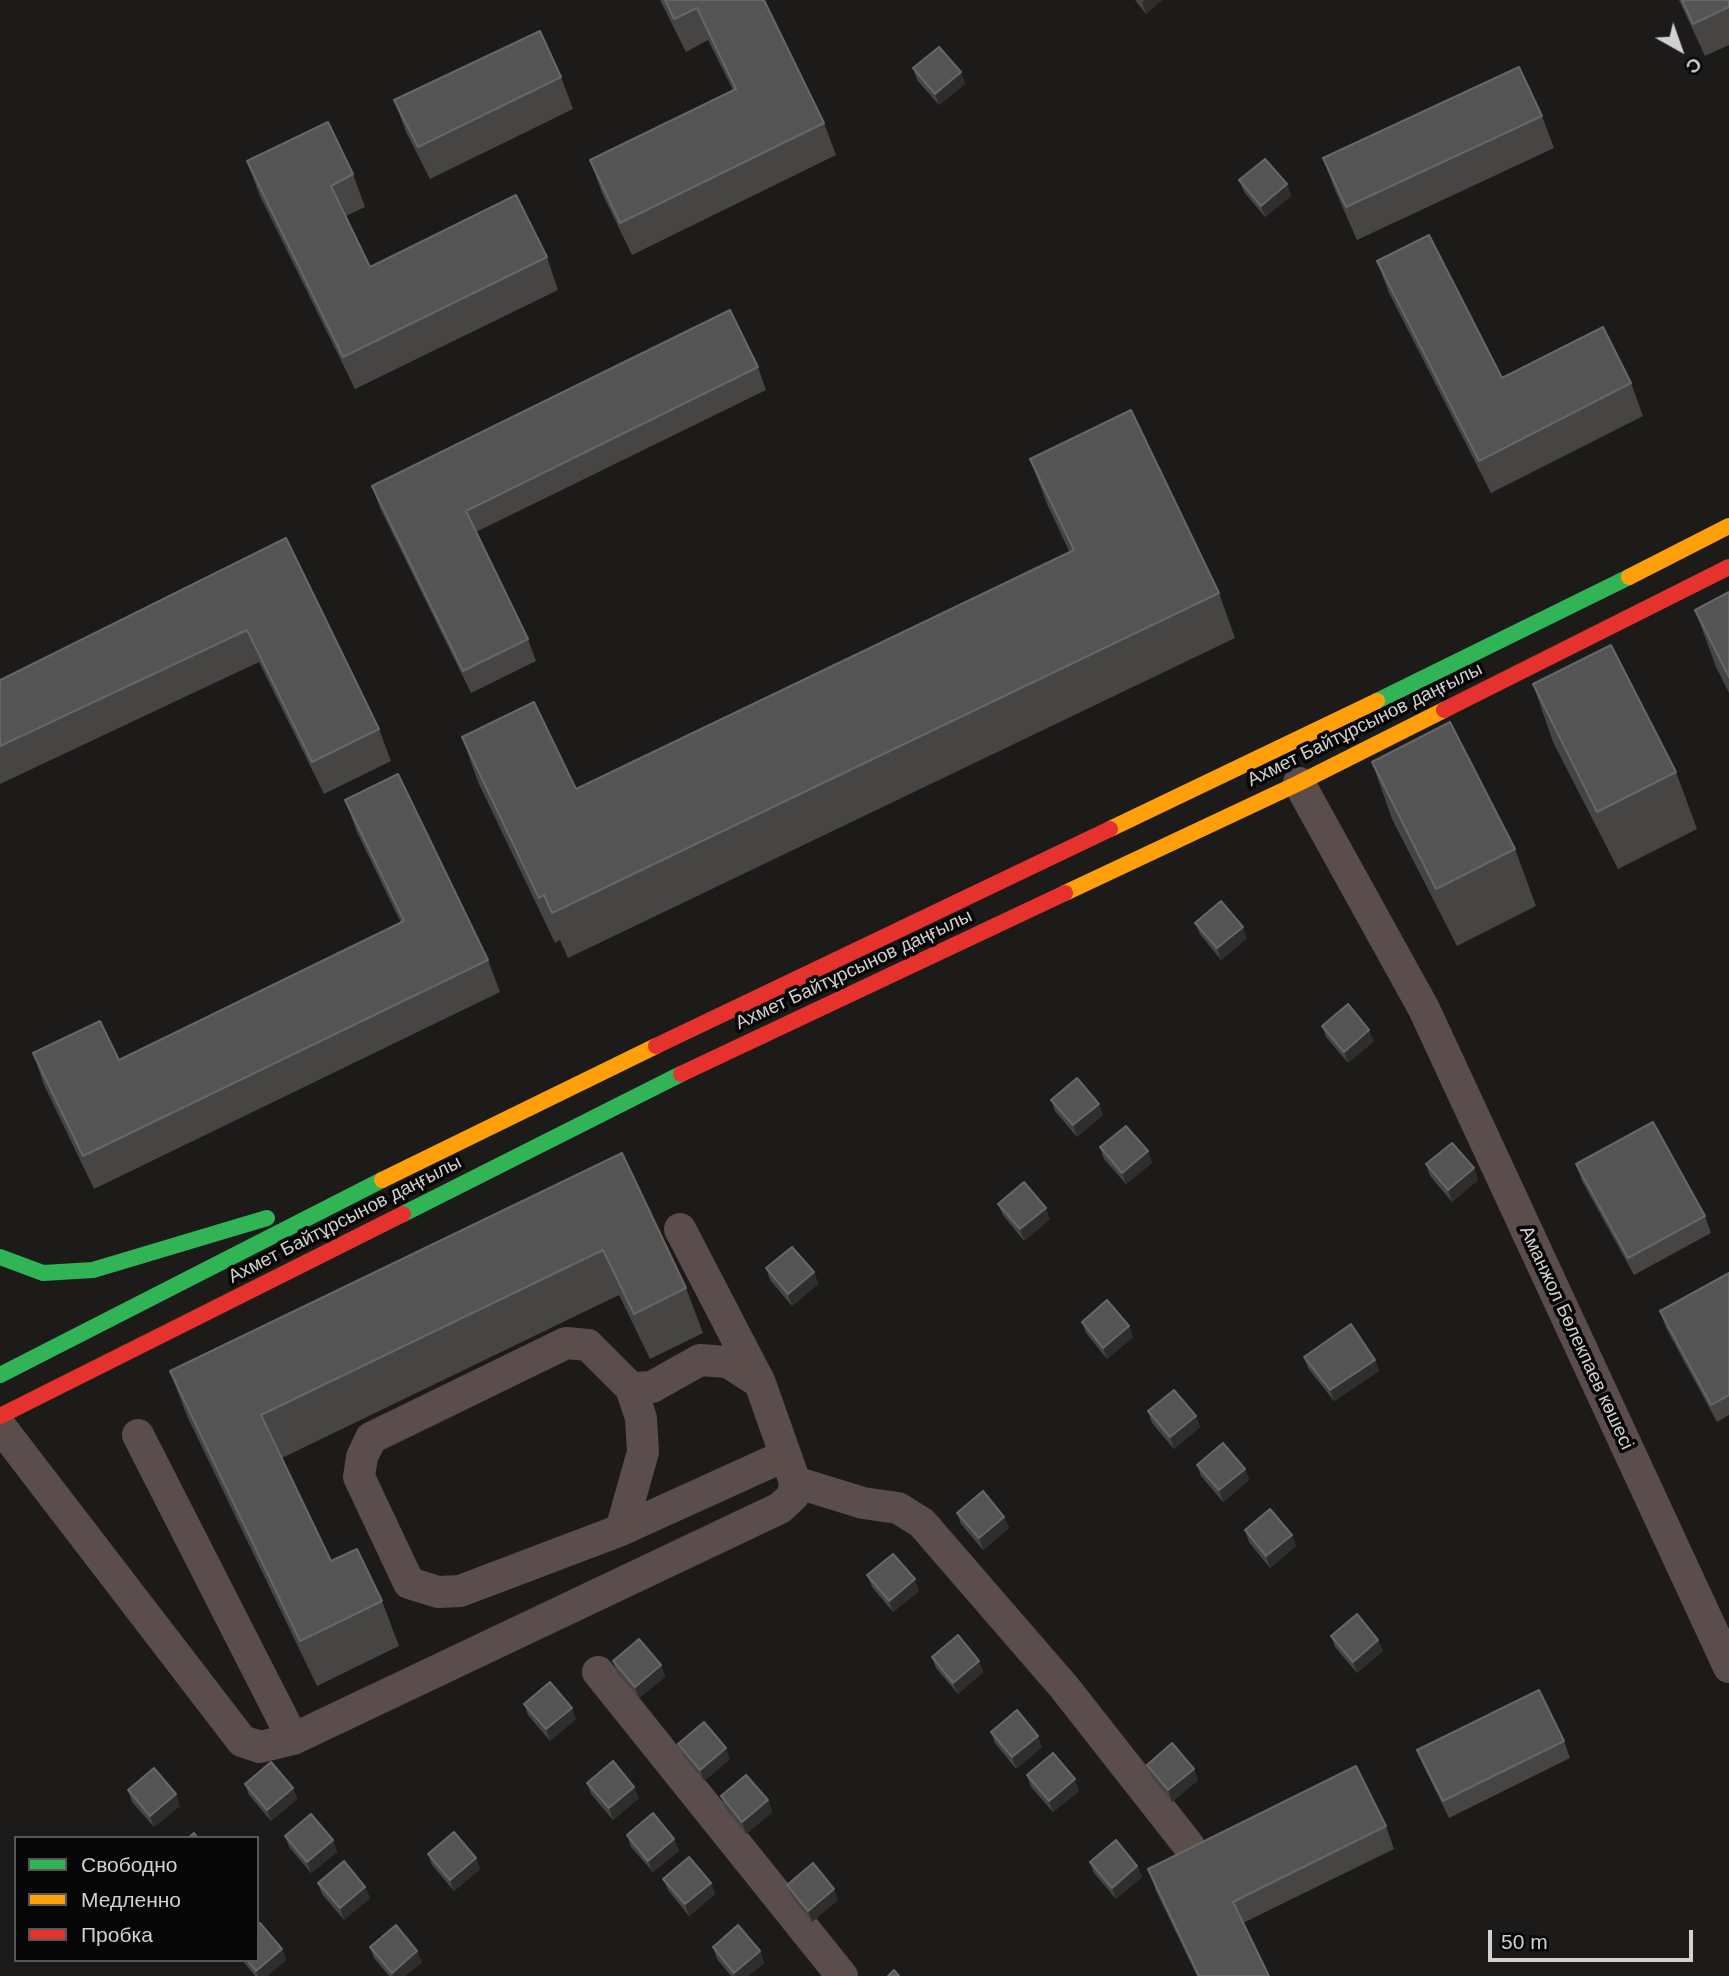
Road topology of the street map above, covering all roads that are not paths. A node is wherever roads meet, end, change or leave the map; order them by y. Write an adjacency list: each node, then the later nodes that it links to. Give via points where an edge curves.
1 (1729, 526): 4 (street, Ахмет Байтұрсынов даңғылы, via 1492,646)
2 (1729, 567): 3 (street, Ахмет Байтұрсынов даңғылы)
3 (1299, 783): 10 (street, Ахмет Байтұрсынов даңғылы, via 667,1081); 15 (street, Аманжол Бөлекпаев көшесі, via 1424,1009)
4 (307, 1217): 6 (street, via 273,1217 93,1270 43,1273); 7 (street, Ахмет Байтұрсынов даңғылы)
5 (680, 1229): 8 (street)
6 (0, 1257)
7 (0, 1375)
8 (760, 1383): 9 (street, via 728,1362 700,1360 652,1387); 13 (street)
9 (631, 1388): 14 (street, via 641,1418 643,1452); 14 (street, via 588,1345 566,1343 371,1438 359,1476 409,1583 438,1592 460,1591)
10 (0, 1416)
11 (0, 1426): 17 (street, via 242,1741 260,1747)
12 (138, 1435): 17 (street)
13 (790, 1469): 14 (street); 17 (street, via 793,1496 780,1508); 18 (street, via 863,1503 898,1508 922,1523 1064,1687)
14 (621, 1530)
15 (1729, 1667)
16 (597, 1672): 19 (street)
17 (293, 1739)
18 (1189, 1846)
19 (842, 1976)

